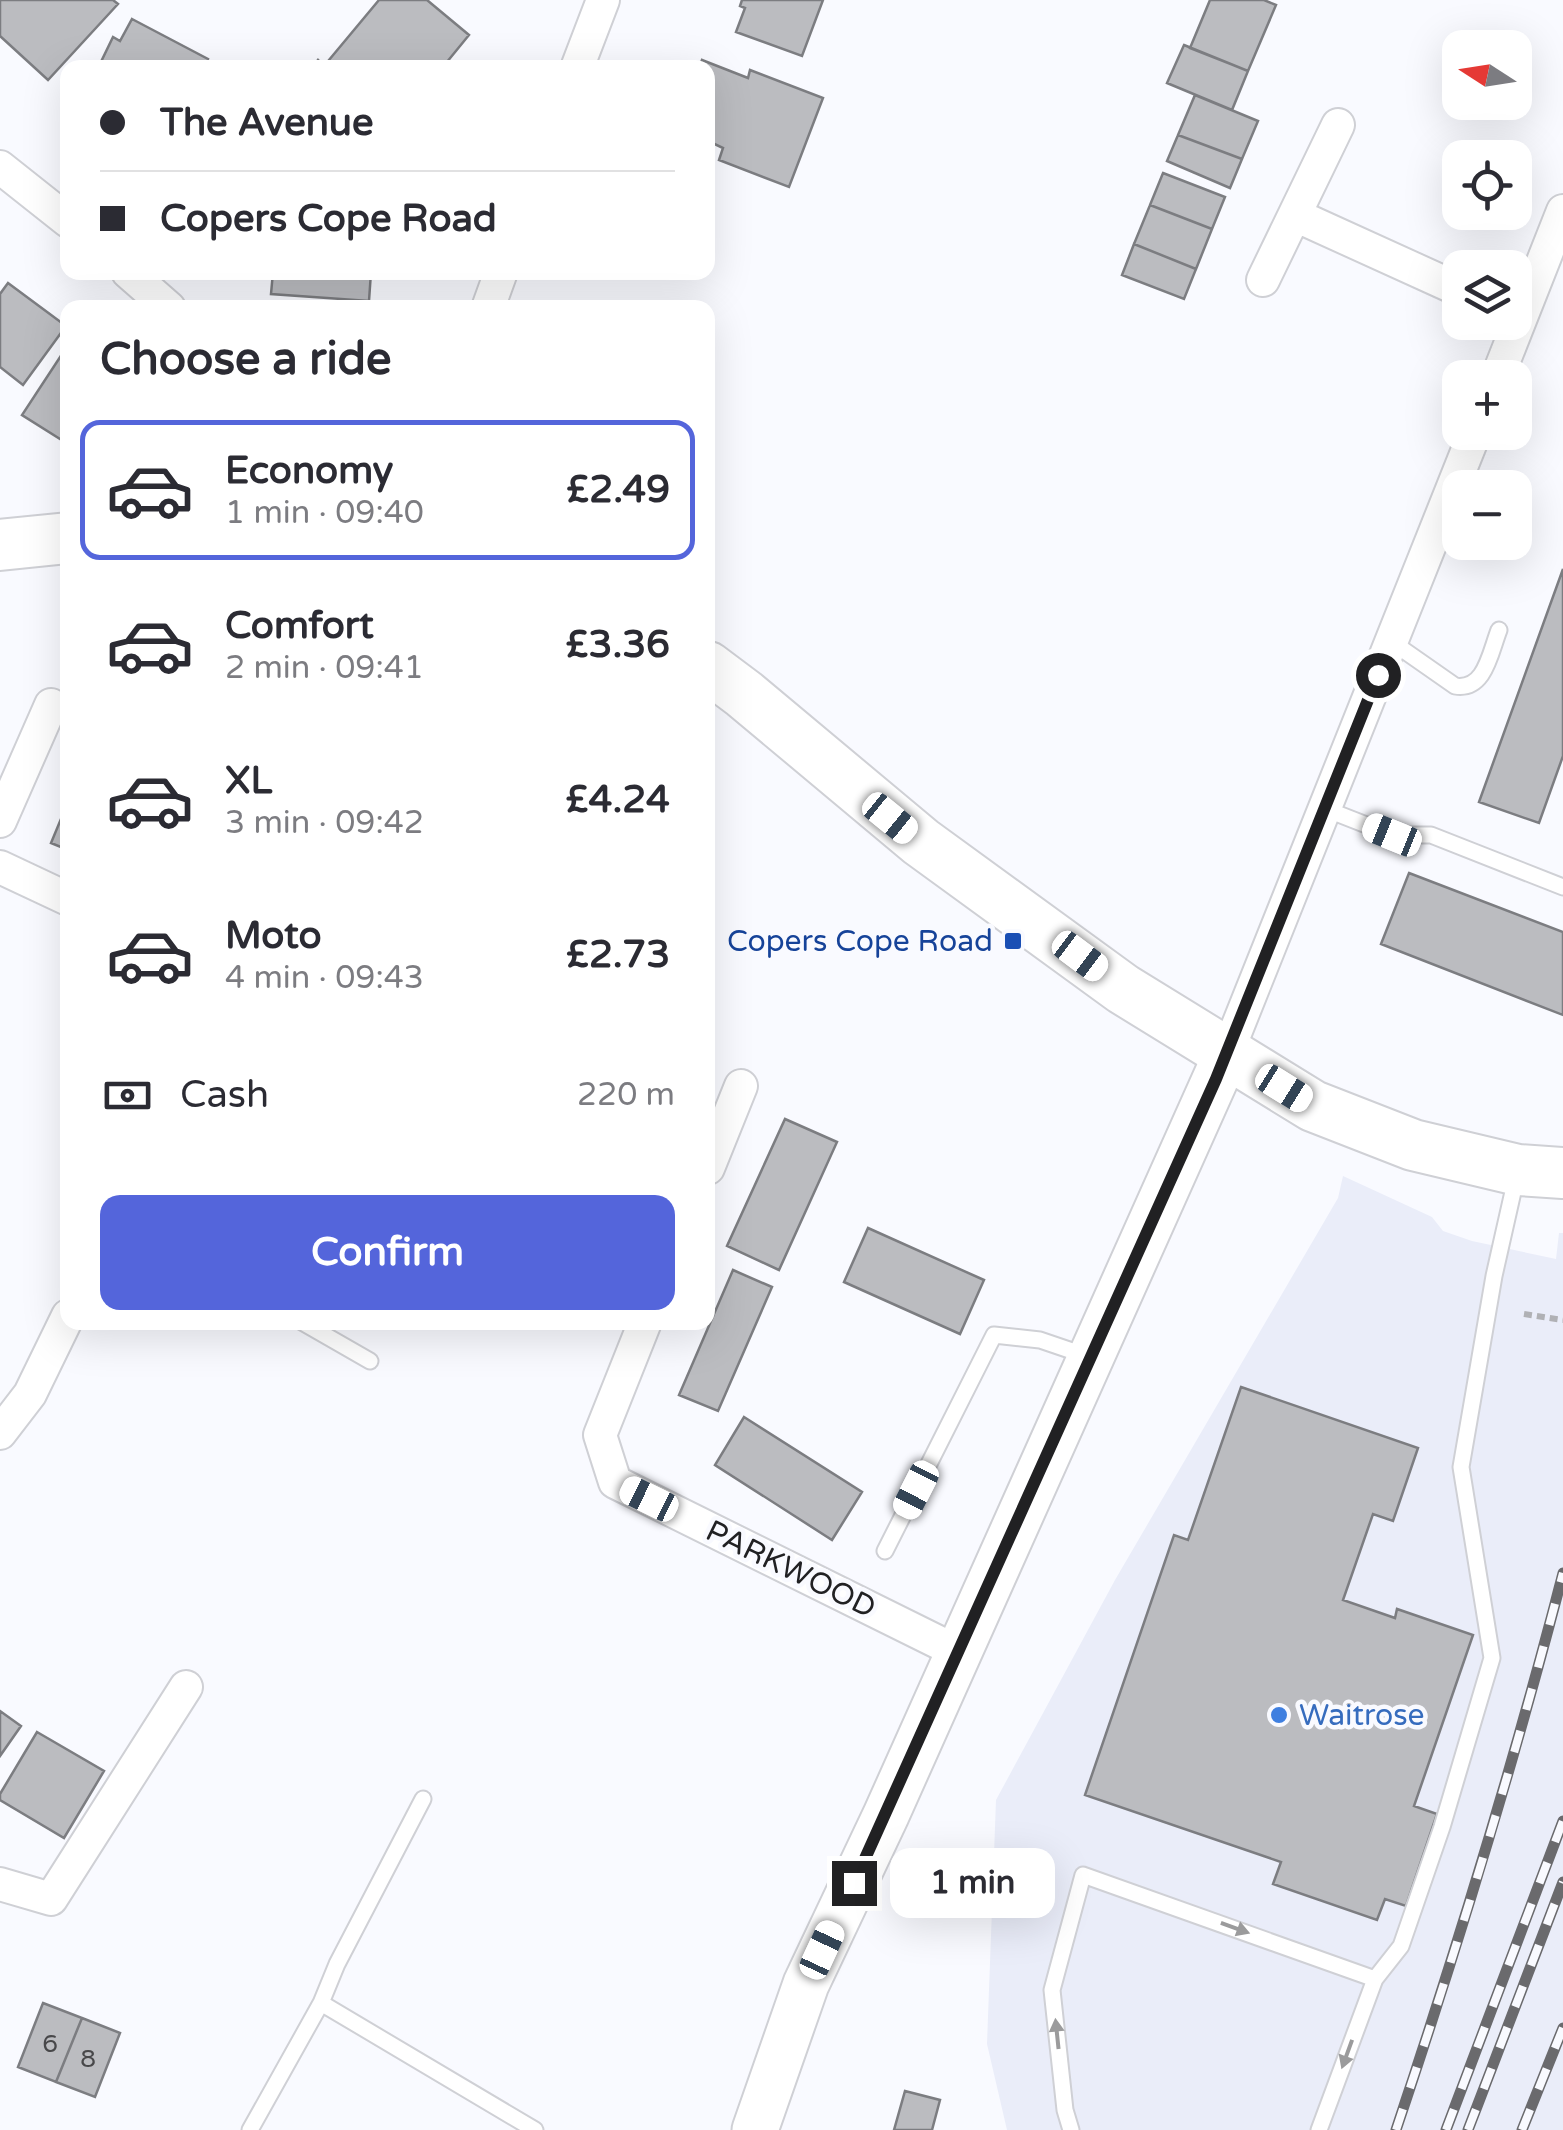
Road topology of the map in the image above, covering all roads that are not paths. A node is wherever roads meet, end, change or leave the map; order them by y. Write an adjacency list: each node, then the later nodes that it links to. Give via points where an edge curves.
1 (603, 0): 2 (street)
2 (581, 60)
3 (1338, 125): 7 (street)
4 (0, 166): 6 (street)
5 (1563, 211): 11 (street)
6 (60, 215)
7 (1294, 215): 9 (street); 10 (street)
8 (137, 280): 12 (street)
9 (1263, 280)
10 (1442, 282)
11 (1532, 284)
12 (160, 300)
13 (1468, 450): 17 (street)
14 (60, 539): 15 (main road)
15 (0, 545)
16 (1499, 630): 17 (lane, via 1480,678 1466,688)
17 (1392, 642): 20 (street)
18 (715, 673): 25 (main road, via 921,842 1123,989)
19 (50, 704): 21 (street)
20 (1323, 808): 23 (lane, via 1392,835 1431,835); 25 (street)
21 (0, 821)
22 (0, 867): 24 (street)
23 (1563, 887)
24 (60, 894)
25 (1227, 1053): 28 (main road, via 1330,1112 1412,1146); 32 (street)
26 (741, 1086): 27 (street)
27 (715, 1151)
28 (1540, 1172): 40 (lane, via 1494,1276 1461,1467 1492,1658 1401,1946)
29 (61, 1330): 34 (street, via 30,1394)
30 (316, 1330): 33 (lane)
31 (642, 1330): 36 (street, PARKWOOD, via 600,1435 615,1482)
32 (1091, 1358): 35 (lane, via 1040,1340 994,1335); 36 (street)
33 (370, 1360)
34 (0, 1433)
35 (885, 1551)
36 (958, 1652): 44 (street, via 806,1984)
37 (186, 1687): 39 (street, via 50,1899)
38 (423, 1799): 41 (lane)
39 (0, 1884)
40 (1375, 1979): 45 (lane, one-way to 40, via 1052,1990 1083,1875); 46 (lane, one-way to 46)
41 (321, 2004): 42 (lane); 43 (lane)
42 (250, 2130)
43 (535, 2130)
44 (755, 2130)
45 (1071, 2130)
46 (1320, 2130)

